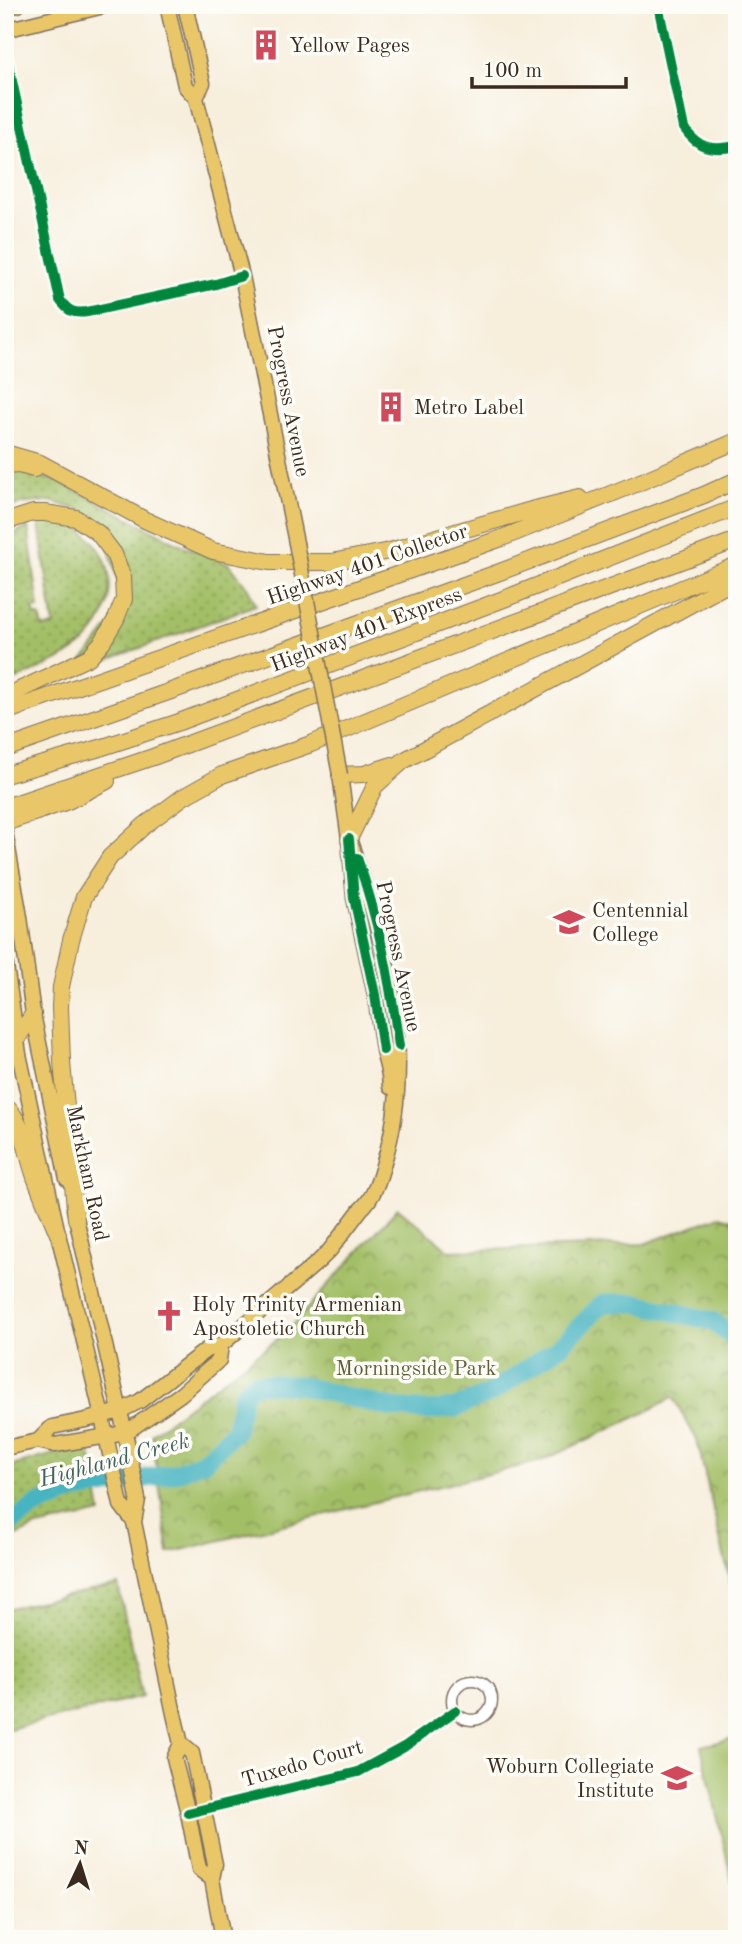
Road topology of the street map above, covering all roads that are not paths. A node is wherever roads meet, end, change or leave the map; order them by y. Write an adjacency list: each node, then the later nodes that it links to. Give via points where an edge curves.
1 (18, 5): 6 (main road)
2 (108, 5): 7 (main road)
3 (167, 5): 9 (main road, Progress Avenue, via 185,86)
4 (185, 5): 9 (main road, Progress Avenue, via 203,83)
5 (658, 5): 10 (street, via 684,128 700,145)
6 (5, 8)
7 (5, 30)
8 (5, 49): 11 (street, via 61,300 67,310 87,312)
9 (196, 98): 11 (main road, Progress Avenue)
10 (737, 146)
11 (242, 276): 28 (main road, Progress Avenue, bridge)
12 (737, 440): 17 (highway, Highway 401 Collector)
13 (5, 453): 15 (highway, via 40,463)
14 (5, 466): 15 (highway, via 19,465)
15 (66, 478): 17 (highway, via 213,551 268,562 331,562 390,551)
16 (737, 480): 25 (highway, Highway 401 Express, via 510,568)
17 (633, 485): 24 (highway, Highway 401 Collector, via 502,538)
18 (737, 507): 27 (highway, Highway 401 Express, via 179,722)
19 (5, 522): 23 (highway, via 33,513 76,518 98,533 114,554 123,578 124,599 103,641 89,657)
20 (737, 540): 29 (highway, via 153,757 68,801)
21 (737, 565): 40 (highway, via 312,744 222,775 183,797 110,857 85,897 61,987 62,1062)
22 (737, 579): 26 (highway)
23 (5, 697)
24 (5, 712)
25 (9, 748)
26 (403, 761): 28 (highway, via 364,774); 32 (highway, via 375,786)
27 (10, 774)
28 (340, 775): 32 (main road, Progress Avenue)
29 (17, 809): 30 (highway)
30 (5, 823)
31 (5, 831): 36 (main road, Markham Road)
32 (349, 839): 34 (main road, Progress Avenue, via 354,898); 35 (main road, Progress Avenue, via 369,893)
33 (5, 959): 37 (main road, Markham Road)
34 (370, 971): 35 (main road); 38 (main road, Progress Avenue, via 383,1050)
35 (389, 978): 38 (main road, Progress Avenue, via 399,1046)
36 (33, 1014): 37 (highway); 40 (main road, Markham Road)
37 (11, 1043): 41 (main road, Markham Road)
38 (395, 1074): 42 (main road, Progress Avenue, via 391,1139 367,1204 320,1261)
39 (5, 1105): 41 (highway, via 20,1129)
40 (76, 1219): 43 (main road, Markham Road)
41 (58, 1234): 44 (main road, Markham Road)
42 (221, 1345): 43 (main road, Progress Avenue, via 206,1350); 45 (main road, Progress Avenue, via 219,1360 181,1394)
43 (120, 1411): 44 (main road, Progress Avenue); 45 (main road, Markham Road)
44 (102, 1416): 46 (main road, Markham Road); 47 (main road, Progress Avenue, via 52,1427)
45 (125, 1433): 46 (main road, Progress Avenue); 49 (main road, Markham Road, via 138,1499)
46 (106, 1436): 47 (main road, Progress Avenue, via 55,1445); 49 (main road, Markham Road, via 121,1505)
47 (38, 1441): 48 (main road, Progress Avenue)
48 (5, 1448)
49 (134, 1522): 51 (main road, Markham Road)
50 (455, 1711): 52 (street, Tuxedo Court, via 358,1772)
51 (181, 1744): 52 (main road, Markham Road, via 192,1753); 53 (main road, Markham Road, via 174,1758)
52 (203, 1810): 53 (street, Tuxedo Court); 54 (main road, Markham Road, via 215,1864)
53 (188, 1813): 54 (main road, Markham Road, via 199,1869)
54 (212, 1879): 55 (main road, Markham Road)
55 (223, 1939)

